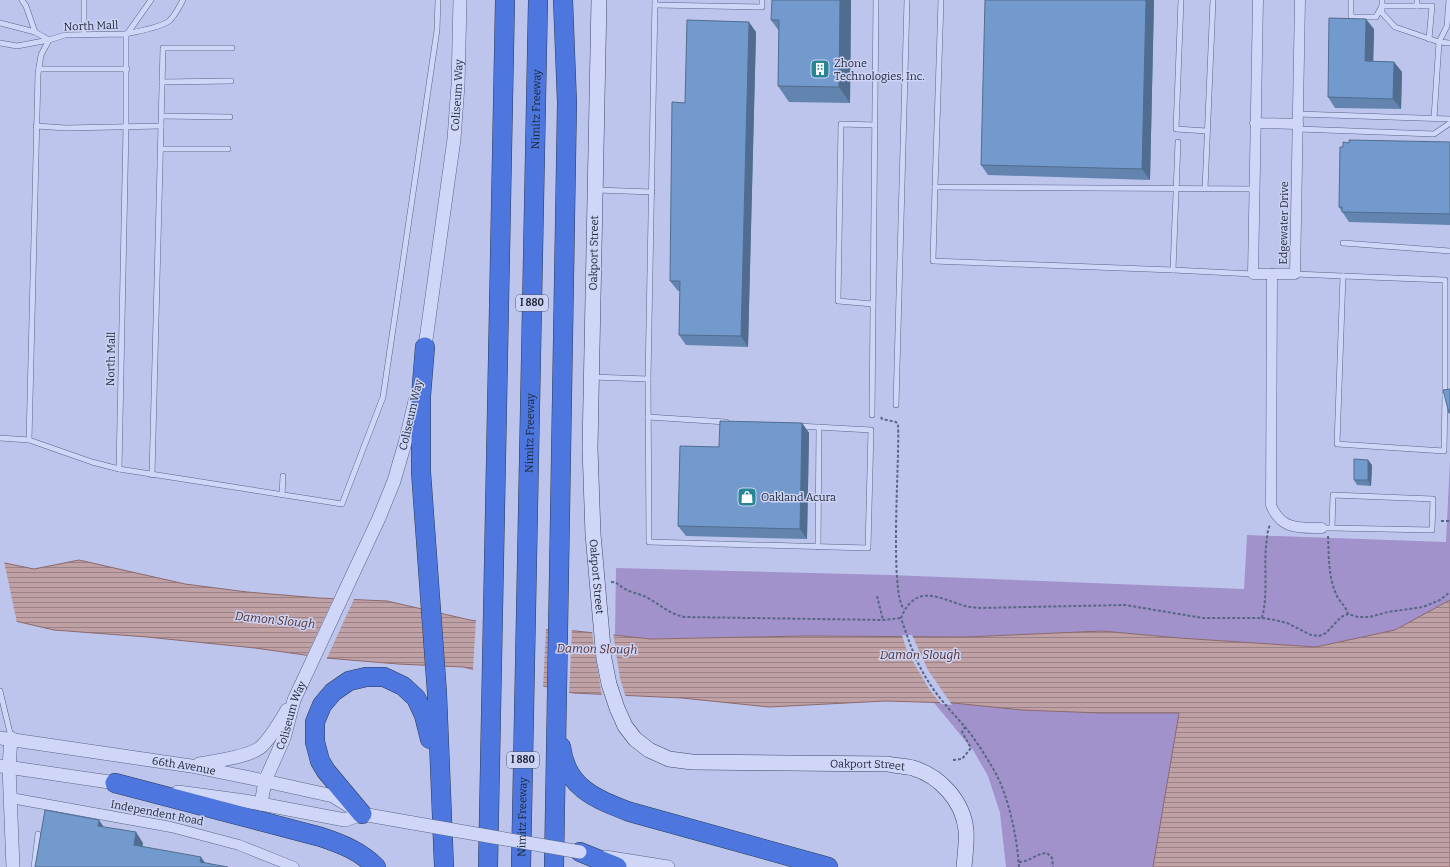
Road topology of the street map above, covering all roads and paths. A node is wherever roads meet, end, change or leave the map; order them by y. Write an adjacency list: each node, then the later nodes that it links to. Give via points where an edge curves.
1 (22, 0): 26 (lane)
2 (84, 0): 27 (lane)
3 (152, 0): 28 (lane)
4 (184, 0): 28 (lane, via 169,21)
5 (438, 0): 84 (lane, via 437,30 384,397 342,504)
6 (460, 0): 68 (street, Coliseum Way, via 454,139)
7 (505, 0): 118 (highway)
8 (538, 0): 119 (highway, Nimitz Freeway / I 880)
9 (563, 0): 98 (highway, via 567,103)
10 (599, 0): 58 (main road, Oakport Street)
11 (762, 0): 22 (lane, via 762,7)
12 (876, 0): 48 (lane)
13 (907, 0): 73 (lane)
14 (941, 0): 54 (lane)
15 (1181, 0): 50 (lane, via 1176,129)
16 (1213, 0): 50 (lane)
17 (1258, 0): 45 (street)
18 (1300, 0): 43 (street, Edgewater Drive)
19 (1351, 0): 24 (lane, via 1351,17 1376,17)
20 (1382, 0): 24 (lane)
21 (1449, 0): 31 (lane, via 1447,26)
22 (655, 2): 59 (lane)
23 (1417, 3): 24 (lane); 29 (lane, via 1432,6)
24 (1382, 6): 29 (lane, via 1382,14 1395,27)
25 (0, 23): 26 (lane)
26 (35, 32): 30 (lane)
27 (84, 34): 28 (lane, North Mall); 30 (lane, North Mall, via 65,35)
28 (126, 34): 36 (lane, North Mall)
29 (1429, 39): 31 (lane)
30 (49, 40): 33 (lane, via 17,46); 35 (lane, North Mall, via 41,55)
31 (1439, 42): 32 (lane); 41 (lane)
32 (1450, 42)
33 (0, 43)
34 (232, 48): 38 (lane, via 163,48)
35 (38, 69): 36 (lane); 46 (lane, North Mall)
36 (126, 69): 49 (lane, North Mall)
37 (231, 81): 38 (lane)
38 (162, 82): 39 (lane)
39 (162, 116): 40 (lane); 47 (lane)
40 (230, 116)
41 (1434, 118): 42 (lane); 43 (lane)
42 (1450, 119)
43 (1298, 123): 44 (lane, via 1434,134); 45 (street); 65 (street, Edgewater Drive)
44 (1450, 123)
45 (1255, 124): 57 (street)
46 (36, 126): 49 (lane); 80 (lane, North Mall)
47 (161, 126): 49 (lane); 52 (lane)
48 (875, 126): 67 (lane); 67 (lane, via 841,124 838,301)
49 (126, 127): 81 (lane, North Mall)
50 (1207, 131): 56 (lane)
51 (1178, 142): 55 (lane)
52 (161, 149): 53 (lane); 82 (lane)
53 (228, 149)
54 (935, 187): 55 (lane); 62 (lane, via 933,261)
55 (1176, 188): 56 (lane); 62 (lane)
56 (1205, 189): 57 (lane)
57 (1254, 189): 63 (street)
58 (595, 190): 59 (lane); 69 (main road, Oakport Street)
59 (652, 192): 70 (lane)
60 (1343, 243): 61 (lane)
61 (1450, 251)
62 (1174, 270): 63 (lane)
63 (1253, 274): 64 (street, Edgewater Drive)
64 (1272, 274): 65 (street, Edgewater Drive); 85 (street, via 1271,505)
65 (1295, 274): 66 (lane)
66 (1343, 276): 72 (lane, via 1445,280); 72 (lane, via 1337,444 1444,451)
67 (873, 304): 74 (lane)
68 (425, 347): 97 (street, Coliseum Way, via 414,407 394,481); 106 (highway, via 421,396 421,472)
69 (591, 377): 70 (lane); 88 (main road, Oakport Street, via 591,479)
70 (648, 379): 75 (lane)
71 (1450, 393): 72 (lane)
72 (1444, 395)
73 (896, 405)
74 (872, 415): 91 (path, via 880,415 882,419 896,422 898,425 897,586)
75 (648, 417): 76 (lane); 87 (lane, via 649,542)
76 (732, 422)
77 (792, 425): 78 (lane)
78 (819, 427): 87 (lane); 87 (lane, via 871,430 868,548)
79 (0, 438): 80 (lane)
80 (29, 440): 81 (lane)
81 (119, 469): 82 (lane)
82 (152, 475): 84 (lane)
83 (283, 476): 84 (lane)
84 (282, 495)
85 (1275, 515): 86 (street, via 1294,528); 94 (path, via 1268,529)
86 (1327, 528): 86 (lane, via 1432,530 1433,499 1333,495); 92 (path, via 1330,574)
87 (818, 546)
88 (597, 582): 95 (path, via 616,582 674,615 684,617); 124 (main road, Oakport Street, via 604,659 609,684 625,726 635,739 649,750 669,759 692,762 888,764 912,768 932,776 947,790 960,808 966,829)
89 (1450, 592): 92 (path, via 1440,600 1423,607 1369,617)
90 (877, 596): 95 (path)
91 (904, 609): 93 (path); 94 (path, via 923,596 931,595 978,608 1125,605 1203,618)
92 (1348, 614): 94 (path, via 1341,617 1326,634 1319,636 1311,635 1286,623)
93 (900, 618): 95 (path); 99 (path, via 923,672)
94 (1262, 618)
95 (882, 620)
96 (0, 691): 100 (lane)
97 (294, 700): 103 (street, via 262,746 254,752); 104 (street, Coliseum Way, via 284,738)
98 (556, 710): 120 (highway); 123 (highway, via 562,760 570,777 584,791 603,802 630,812)
99 (965, 728): 101 (path, via 962,732 971,748 962,759); 112 (path, via 995,772 1006,799)
100 (5, 738): 102 (street); 103 (street, 66th Avenue)
101 (953, 760)
102 (5, 766): 105 (street, 66th Avenue); 107 (street)
103 (191, 766): 104 (street, 66th Avenue)
104 (264, 781): 108 (street, Coliseum Way); 109 (street, 66th Avenue, via 333,796)
105 (115, 783): 108 (street, 66th Avenue); 116 (highway, via 321,837 344,845)
106 (442, 786): 109 (highway, via 424,715 416,698 403,686 384,677 348,681 333,692 322,705 315,722 315,742 320,761 326,771); 117 (highway)
107 (11, 798): 113 (street); 115 (street, Independent Road, via 171,826 240,845)
108 (261, 804): 109 (street, 66th Avenue, via 345,820)
109 (362, 814): 111 (street, 66th Avenue, bridge)
110 (38, 834): 114 (lane)
111 (580, 852): 121 (highway); 122 (street, 66th Avenue)
112 (1019, 862): 125 (path); 126 (path, via 1047,853 1052,858)
113 (13, 867)
114 (34, 867)
115 (294, 867)
116 (376, 867)
117 (444, 867)
118 (488, 867)
119 (521, 867)
120 (554, 867)
121 (617, 867)
122 (668, 867)
123 (828, 867)
124 (964, 867)
125 (1019, 867)
126 (1053, 867)

